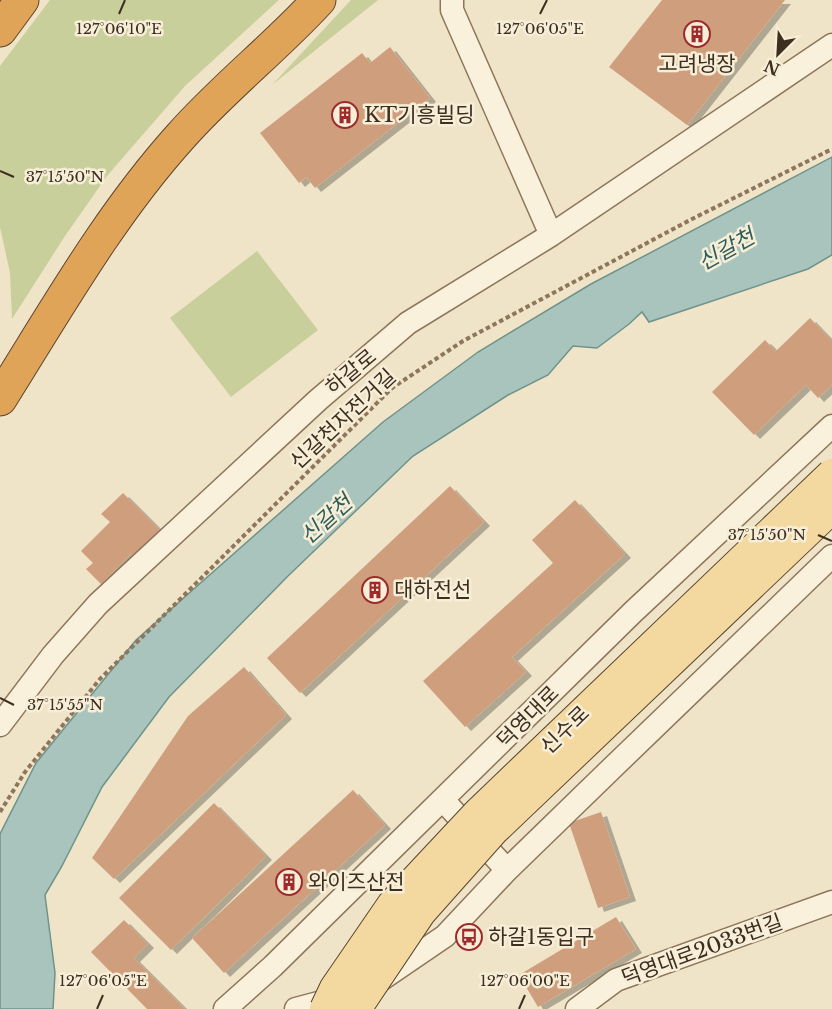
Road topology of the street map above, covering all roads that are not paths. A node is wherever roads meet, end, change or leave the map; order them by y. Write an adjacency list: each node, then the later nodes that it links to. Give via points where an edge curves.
1 (22, 0): 4 (highway)
2 (319, 0): 7 (highway, via 178,138 99,243)
3 (452, 0): 6 (street, via 452,10)
4 (0, 30)
5 (832, 45): 6 (street, 하갈로)
6 (551, 235): 12 (street, 하갈로, via 408,323 318,400 98,604)
7 (0, 399)
8 (832, 426): 13 (street, 덕영대로, via 633,612)
9 (832, 474): 18 (main road, 신수로, bridge, via 479,812 392,905 334,988)
10 (832, 508): 19 (main road, 신수로, bridge, via 493,831 421,912)
11 (832, 556): 14 (street)
12 (0, 725)
13 (443, 800): 14 (street); 16 (street, 덕영대로)
14 (507, 870): 17 (street, via 445,936 363,992)
15 (832, 902): 20 (street, 덕영대로2033번길, via 616,980)
16 (225, 1009)
17 (296, 1009)
18 (325, 1009)
19 (356, 1009)
20 (577, 1009)

